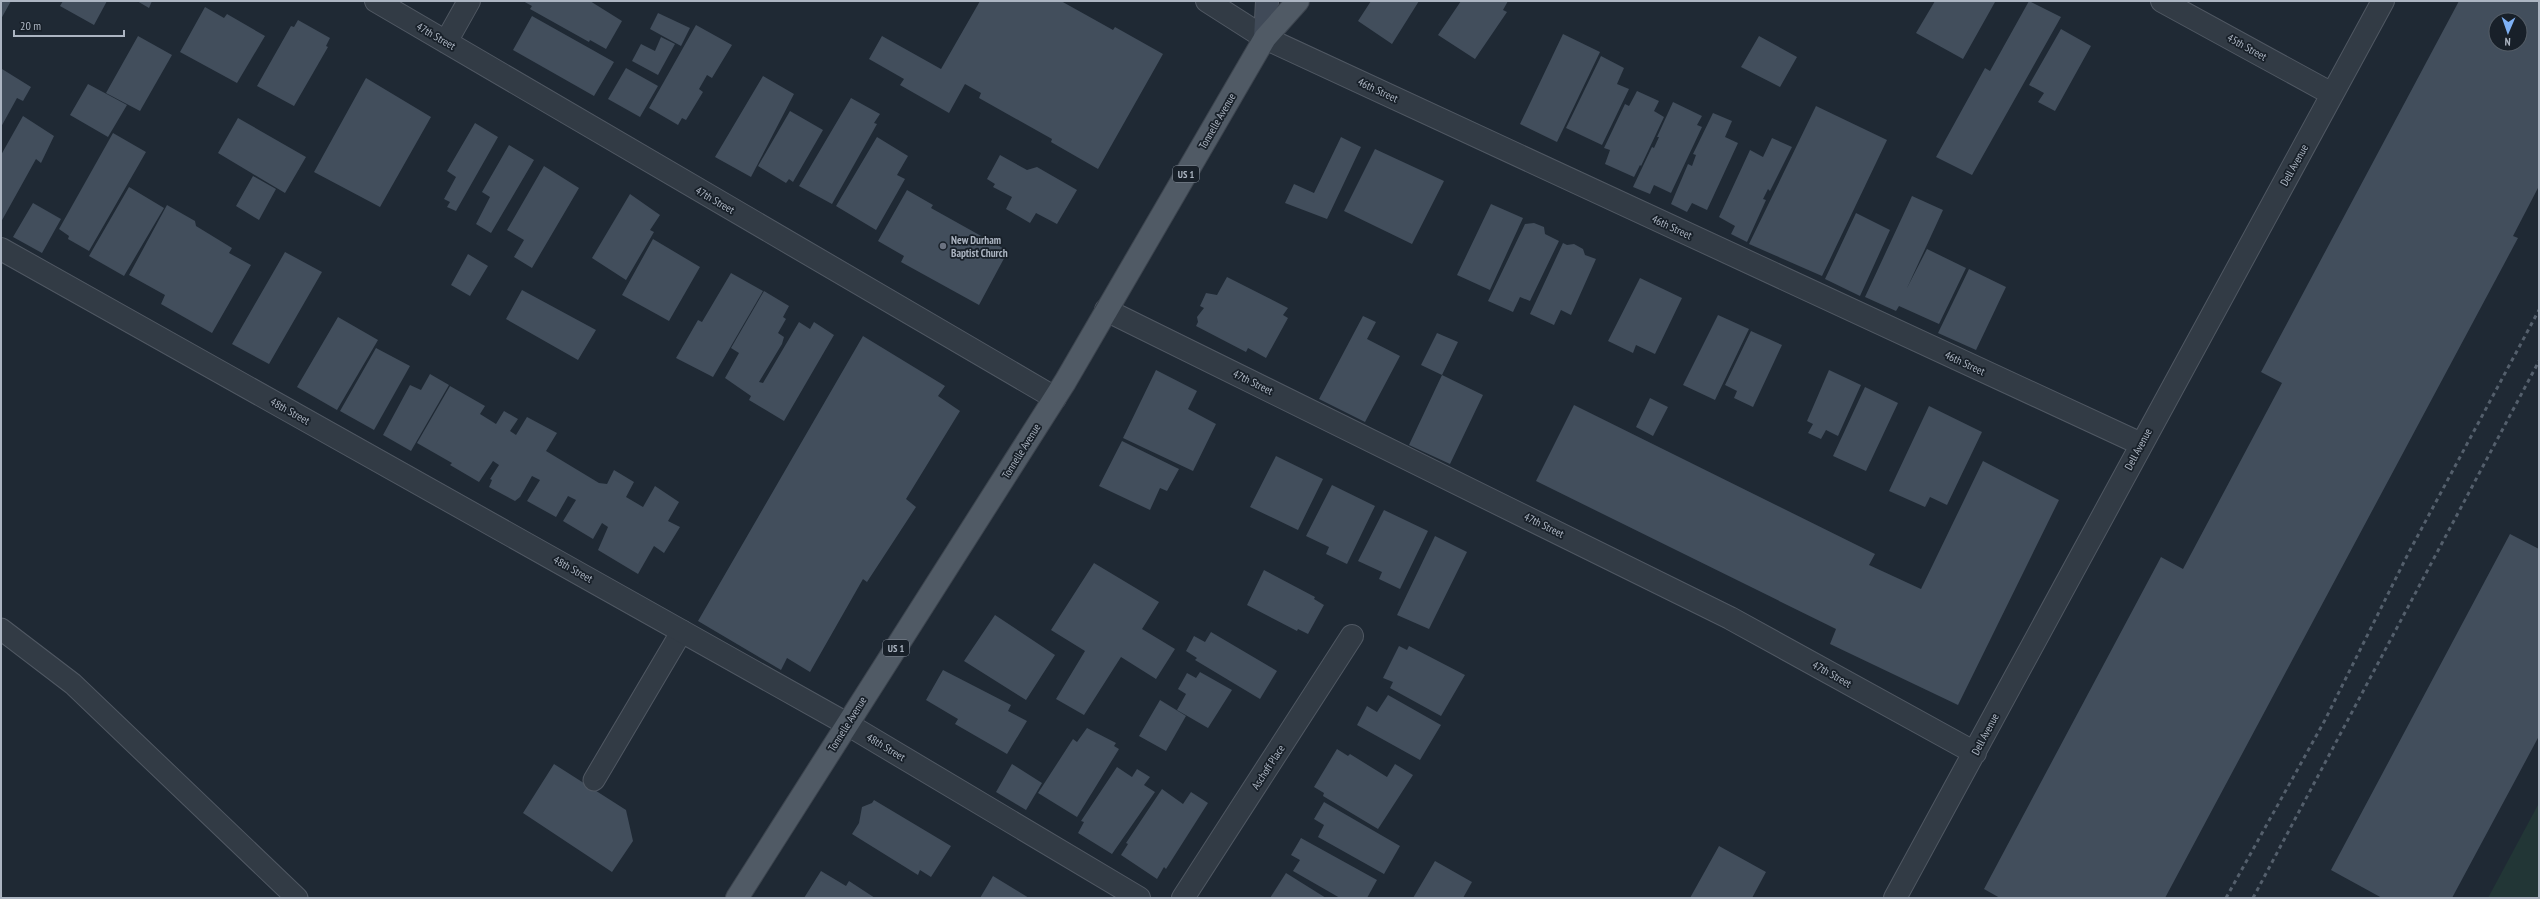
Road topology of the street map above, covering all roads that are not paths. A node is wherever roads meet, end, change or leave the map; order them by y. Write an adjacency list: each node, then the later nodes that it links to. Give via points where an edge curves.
1 (376, 1): 9 (street, 47th Street)
2 (469, 1): 9 (street)
3 (1207, 1): 8 (street, 46th Street)
4 (1267, 1): 8 (main road)
5 (1298, 1): 8 (main road, Tonnelle Avenue / US 1)
6 (2162, 1): 10 (street, 45th Street)
7 (2383, 1): 10 (street, Dell Avenue)
8 (1265, 38): 12 (main road, Tonnelle Avenue / US 1); 14 (street, 46th Street)
9 (446, 42): 13 (street, 47th Street)
10 (2332, 94): 14 (street, Dell Avenue)
11 (1, 249): 16 (street, 48th Street)
12 (1106, 310): 13 (main road, Tonnelle Avenue / US 1); 19 (street, 47th Street, via 1730,618)
13 (1055, 398): 18 (main road, Tonnelle Avenue / US 1)
14 (2141, 444): 19 (street, Dell Avenue)
15 (1, 629): 21 (lane, via 73,684)
16 (682, 631): 18 (street, 48th Street); 20 (lane)
17 (1352, 636): 24 (street, Aschoff Place)
18 (847, 724): 22 (main road, Tonnelle Avenue / US 1); 23 (street, 48th Street)
19 (1975, 753): 25 (street, Dell Avenue)
20 (594, 780)
21 (297, 898)
22 (737, 898)
23 (1139, 898)
24 (1184, 898)
25 (1895, 898)

